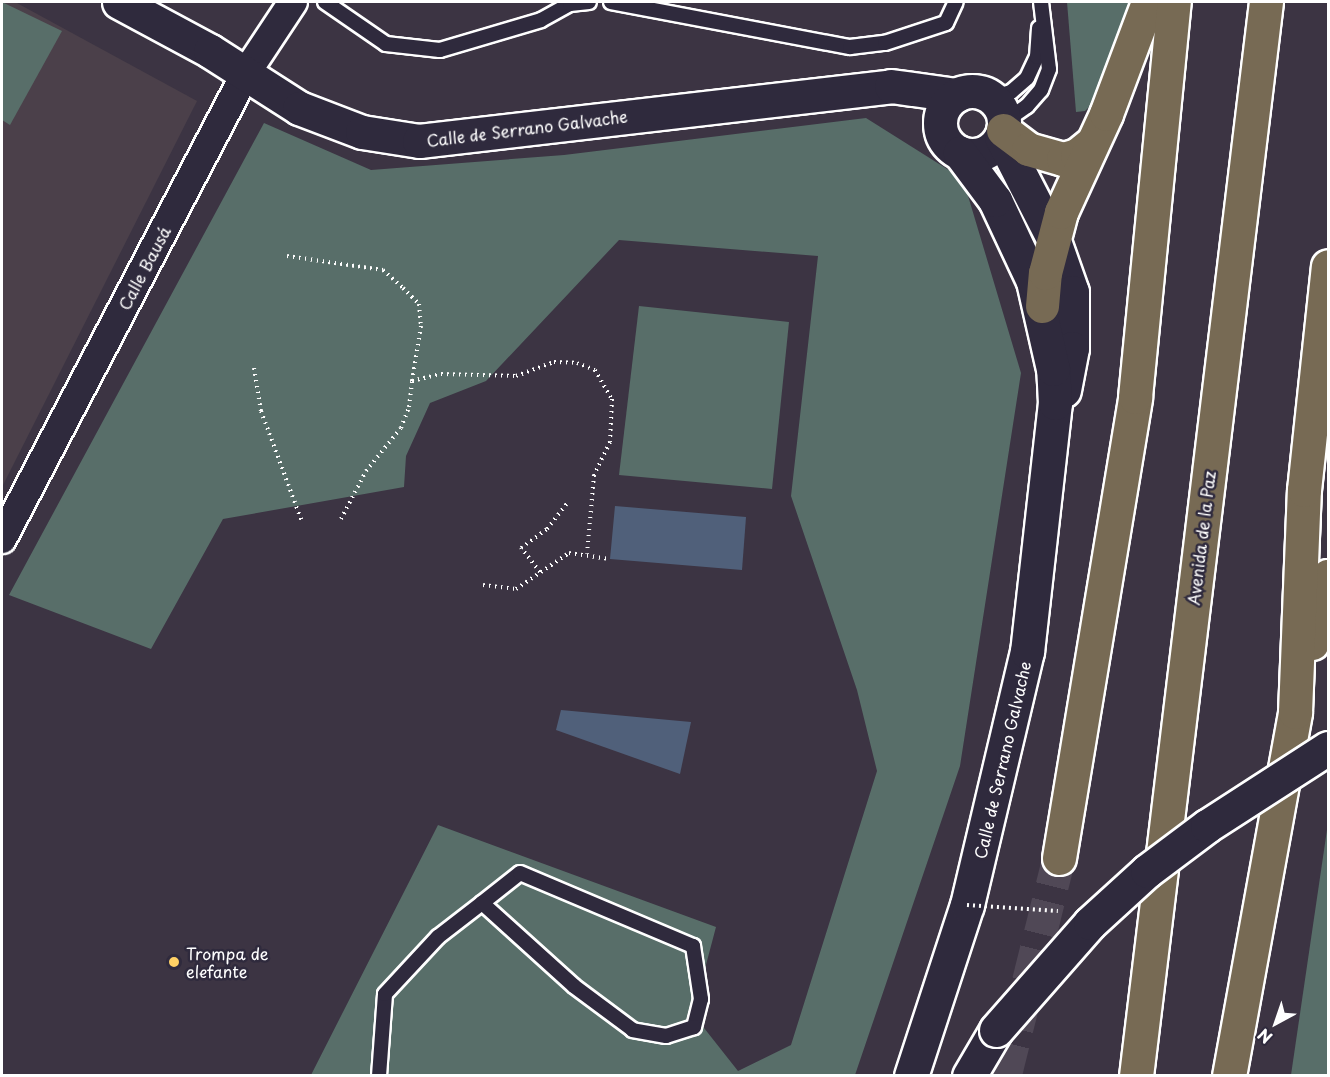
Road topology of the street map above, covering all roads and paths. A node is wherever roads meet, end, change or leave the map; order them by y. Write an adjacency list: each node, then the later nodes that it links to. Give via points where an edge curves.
1 (119, 2): 11 (street, Calle de Serrano Galvache)
2 (293, 2): 11 (street, Calle Bausá)
3 (326, 2): 4 (lane, via 386,44 440,50 541,20 570,4)
4 (590, 2)
5 (611, 2): 6 (lane, via 850,47 885,43 946,23)
6 (956, 2)
7 (1040, 2): 14 (lane, via 1037,57 1027,78 1011,92); 14 (lane, via 1049,69 1041,90 1027,106)
8 (1148, 2): 16 (highway)
9 (1174, 2): 35 (highway, via 1135,397)
10 (1266, 2): 40 (highway, Avenida de la Paz)
11 (246, 73): 12 (street, Calle de Serrano Galvache, via 299,108 362,132 418,141); 27 (street, Calle Bausá)
12 (860, 90): 13 (street, Calle de Serrano Galvache, via 891,86); 15 (street, Calle de Serrano Galvache, via 901,103)
13 (956, 95): 14 (street, via 974,91); 15 (street, via 942,110)
14 (1000, 122): 15 (street, via 987,151); 16 (highway, via 1028,149 1063,159 1077,155); 17 (street, Calle de Serrano Galvache)
15 (950, 141): 20 (street, Calle de Serrano Galvache, via 983,180 1011,230)
16 (1092, 142): 17 (highway)
17 (1053, 238): 20 (highway); 23 (street, Calle de Serrano Galvache, via 1072,292 1074,316 1072,348)
18 (287, 256): 22 (path, via 383,270 404,288 419,304 421,326)
19 (1329, 266): 33 (highway, via 1304,490)
20 (1042, 306): 23 (street, Calle de Serrano Galvache, via 1053,369)
21 (254, 368): 26 (path, via 261,411)
22 (412, 381): 25 (path, via 409,407 401,428 366,471); 28 (path, via 441,374 516,376 554,362 578,363 595,370 612,399 610,442 594,475)
23 (1053, 435): 38 (street, Calle de Serrano Galvache, via 1027,652 1003,764 968,905)
24 (567, 503): 30 (path, via 548,529 521,548)
25 (341, 519)
26 (302, 522)
27 (2, 540)
28 (587, 554): 29 (path); 30 (path, via 569,553)
29 (610, 559)
30 (540, 572): 32 (path, via 516,589)
31 (1329, 576): 33 (highway)
32 (483, 585)
33 (1294, 712): 41 (highway)
34 (1329, 748): 39 (street, bridge, via 1207,826 1147,871 1090,923 996,1030)
35 (1059, 858)
36 (482, 903): 36 (lane, via 520,873 693,946 701,999 694,1027 666,1036 633,1030 574,986); 37 (lane, via 438,937 385,994)
37 (379, 1076)
38 (911, 1076)
39 (969, 1076)
40 (1136, 1076)
41 (1229, 1076)

